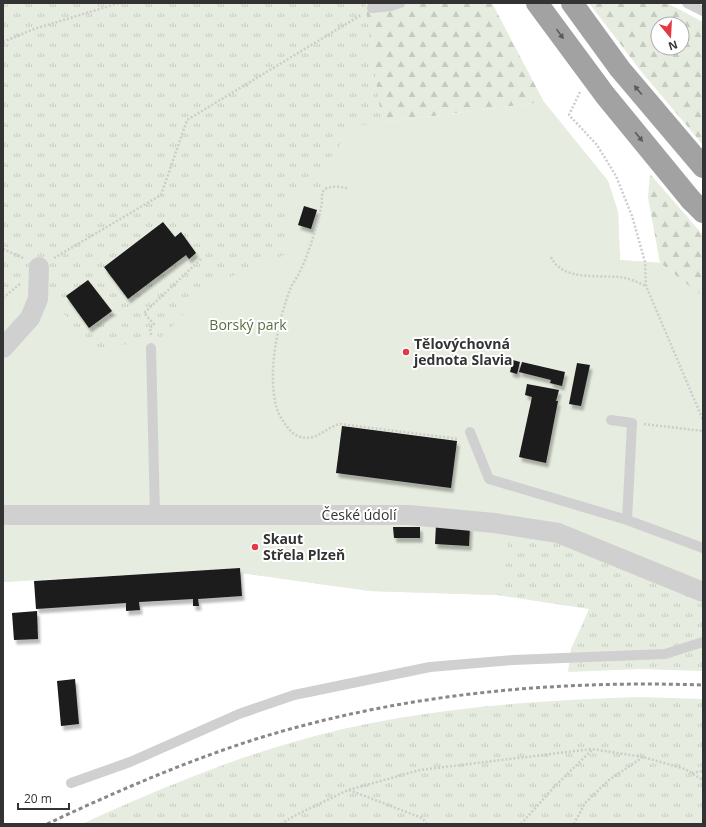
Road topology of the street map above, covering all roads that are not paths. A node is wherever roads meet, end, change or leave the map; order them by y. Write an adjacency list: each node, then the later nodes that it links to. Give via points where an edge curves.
1 (400, 3): 5 (lane)
2 (537, 3): 8 (highway, one-way to 8, bridge, via 605,95)
3 (572, 3): 7 (highway, one-way to 3, via 620,69)
4 (688, 3): 6 (lane)
5 (372, 8)
6 (703, 11)
7 (703, 167)
8 (697, 206)
9 (39, 267): 10 (street, via 38,300 30,318)
10 (3, 348)
11 (151, 348): 15 (lane)
12 (611, 420): 16 (lane, via 632,423)
13 (470, 432): 16 (lane, via 489,479)
14 (3, 515): 15 (street, České údolí)
15 (155, 515): 18 (street, České údolí, via 409,515 494,523 558,533)
16 (627, 520): 17 (lane)
17 (703, 548)
18 (703, 592)
19 (703, 642): 20 (lane, via 665,654 513,660 430,668 294,694 238,714 130,762)
20 (71, 783)

